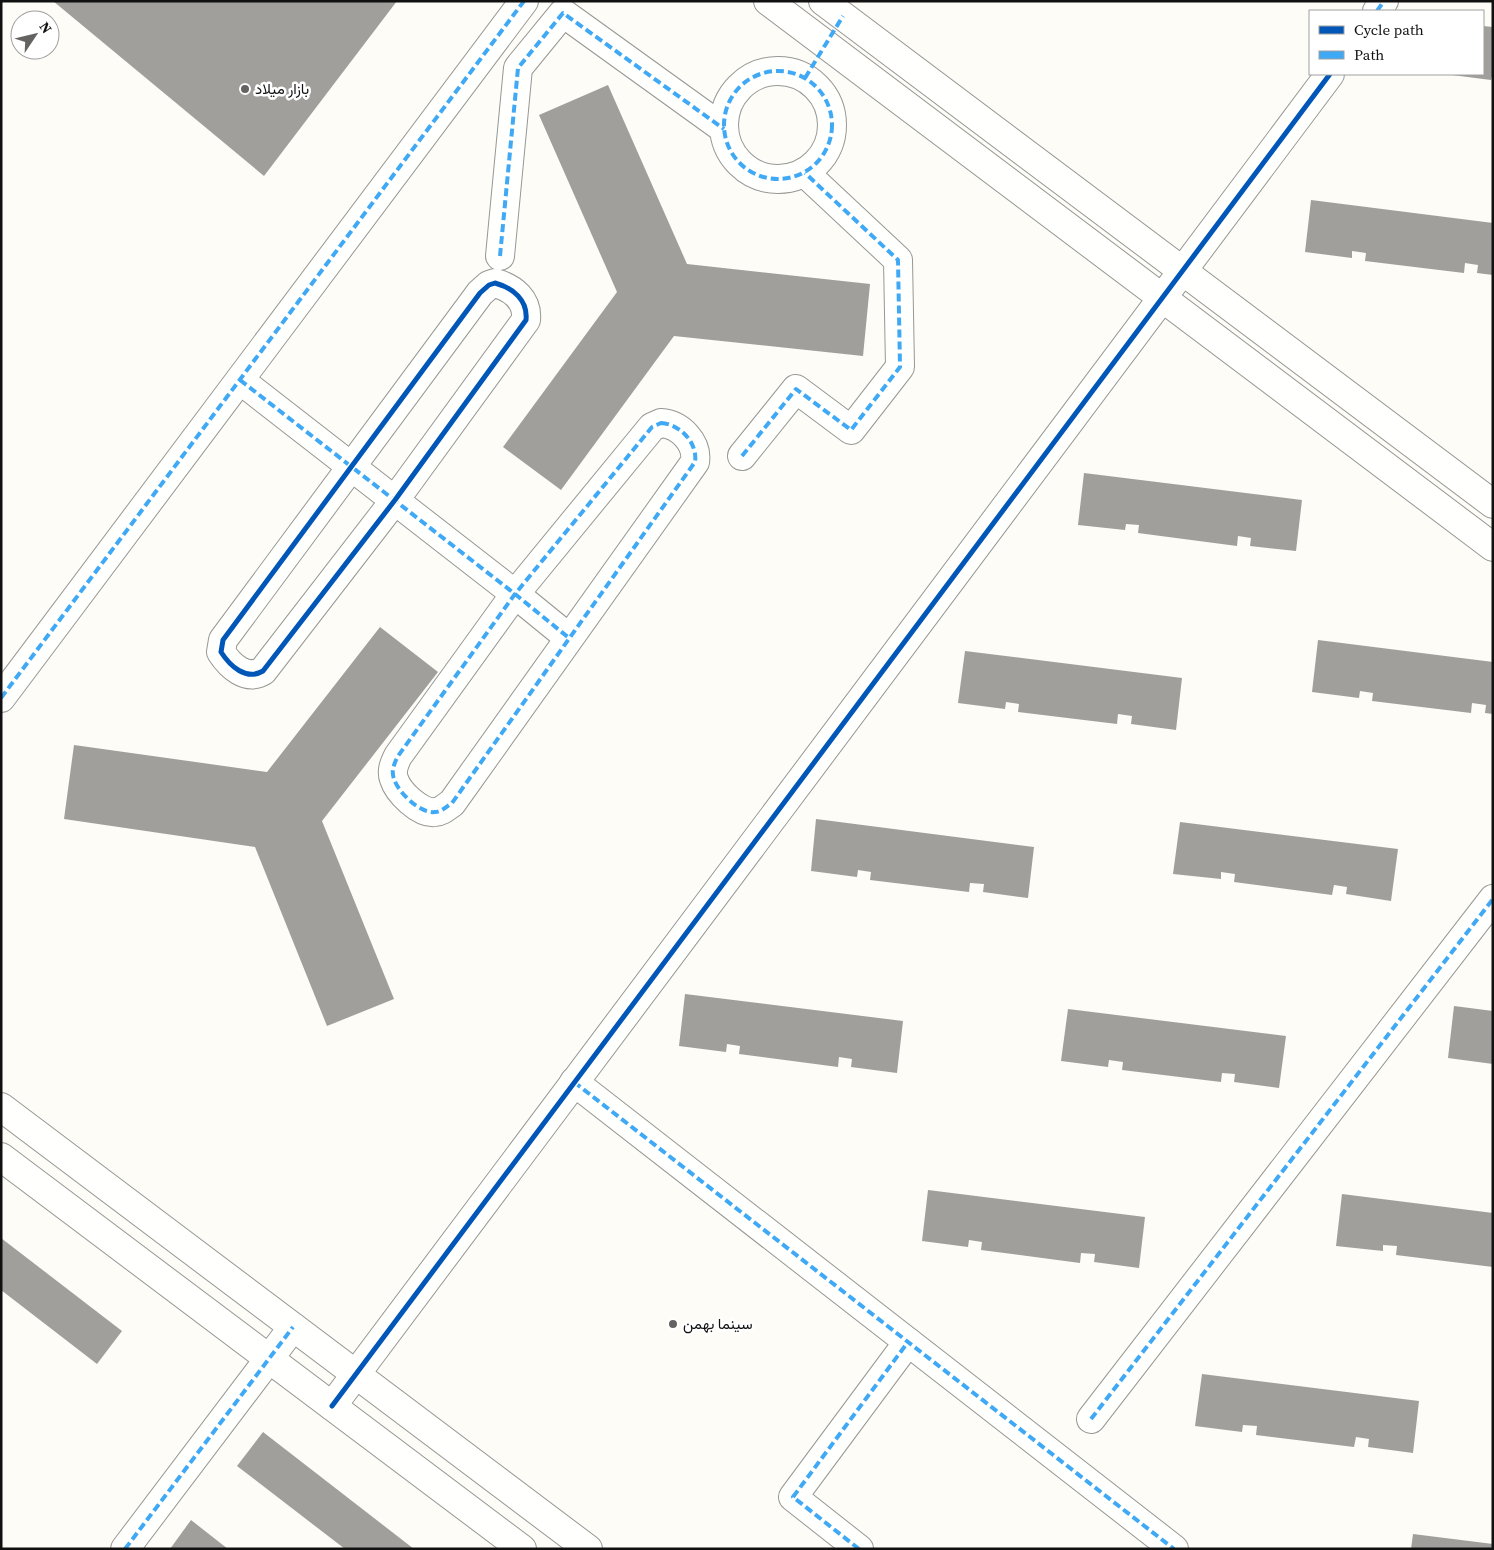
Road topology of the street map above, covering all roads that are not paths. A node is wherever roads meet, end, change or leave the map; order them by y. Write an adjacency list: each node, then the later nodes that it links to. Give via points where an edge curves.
1 (524, 1): 12 (street)
2 (768, 1): 4 (street)
3 (833, 9): 4 (street); 10 (street)
4 (826, 45): 6 (street); 11 (street)
5 (1329, 75): 10 (street)
6 (805, 78): 7 (street, via 782,71 752,78 731,99); 8 (street, via 822,93 830,106 833,122 826,152)
7 (724, 129): 8 (street, via 727,144 746,169 775,180); 9 (street, via 563,14 518,68)
8 (805, 173): 13 (street, via 898,260 900,367 851,430 796,389)
9 (500, 256)
10 (1182, 271): 11 (street); 16 (street)
11 (1162, 298): 17 (street); 22 (street)
12 (240, 380): 14 (street); 20 (street)
13 (742, 456)
14 (352, 467): 15 (street); 15 (street, via 223,640 221,652 226,661 242,673 257,675 263,671); 15 (street, via 480,293 495,283 504,285 527,309 526,320)
15 (395, 500): 18 (street)
16 (1493, 504)
17 (1493, 547)
18 (516, 594): 19 (street); 19 (street, via 652,427 671,424 679,429 694,446 695,462); 19 (street, via 395,762 392,770 394,779 417,807 429,813 452,803)
19 (568, 638)
20 (1, 698)
21 (1493, 899): 30 (street)
22 (574, 1082): 26 (street); 28 (street)
23 (1, 1107): 25 (street)
24 (1, 1157): 27 (street)
25 (293, 1327): 27 (street); 28 (street)
26 (908, 1342): 34 (street, via 794,1497); 35 (street)
27 (269, 1358): 29 (street); 31 (street)
28 (355, 1374): 29 (street); 33 (street)
29 (332, 1406): 32 (street)
30 (1091, 1419)
31 (125, 1549)
32 (522, 1549)
33 (588, 1549)
34 (859, 1549)
35 (1174, 1549)

